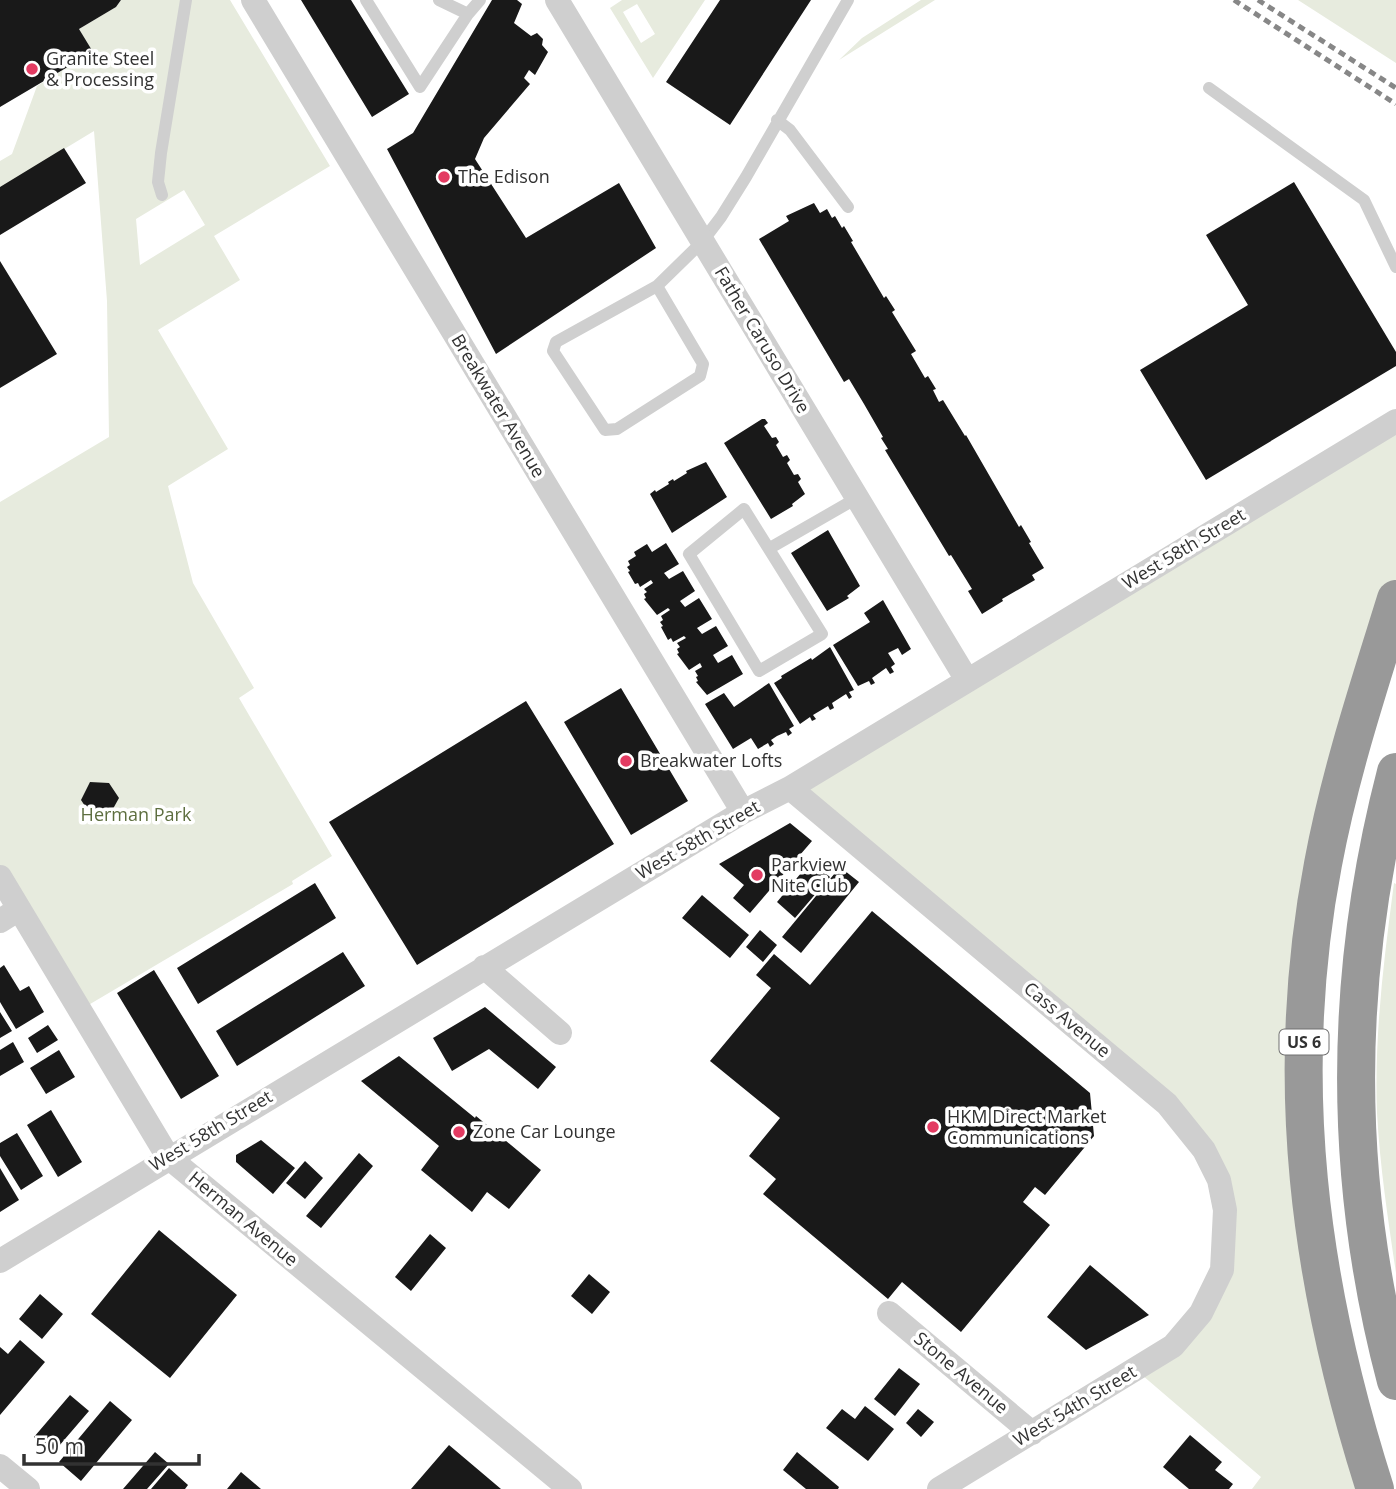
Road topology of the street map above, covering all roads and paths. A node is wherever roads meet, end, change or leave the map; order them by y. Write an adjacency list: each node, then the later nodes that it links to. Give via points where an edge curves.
1 (186, 0): 11 (lane, via 158,182)
2 (253, 0): 23 (street, Breakwater Avenue)
3 (366, 0): 8 (lane, via 420,87)
4 (439, 0): 8 (lane)
5 (480, 0): 8 (lane)
6 (557, 0): 13 (street, Father Caruso Drive)
7 (848, 0): 10 (lane)
8 (468, 14)
9 (1209, 88): 14 (lane, via 1364,200)
10 (777, 120): 12 (lane, via 790,130); 13 (lane, via 721,218)
11 (162, 195)
12 (848, 207)
13 (702, 242): 15 (lane); 17 (street, Father Caruso Drive)
14 (1396, 267)
15 (657, 286): 15 (lane, via 556,342 553,351 605,430 617,429 700,376 704,364)
16 (1396, 421): 20 (street, West 58th Street)
17 (857, 498): 18 (lane); 20 (street, Father Caruso Drive)
18 (770, 548): 18 (lane, via 822,634 759,671 689,554 744,509)
19 (1396, 599): 38 (highway, US 6, via 1342,777 1325,853 1306,992 1304,1051 1304,1128 1318,1258 1343,1382)
20 (967, 680): 22 (street, West 58th Street)
21 (1396, 772): 32 (highway, US 6, via 1364,929 1355,1097 1370,1265)
22 (789, 788): 23 (street, West 58th Street); 31 (street, Cass Avenue, via 1167,1104 1204,1150 1219,1180 1225,1210 1222,1270)
23 (743, 812): 26 (street, West 58th Street)
24 (0, 877): 25 (street, Herman Avenue)
25 (10, 915): 28 (street, Herman Avenue)
26 (484, 967): 27 (street); 28 (street, West 58th Street)
27 (559, 1033)
28 (168, 1157): 29 (street, West 58th Street); 36 (street, Herman Avenue)
29 (0, 1261)
30 (889, 1313): 33 (street, Stone Avenue)
31 (1201, 1313): 33 (street, West 54th Street, via 1173,1346)
32 (1396, 1381)
33 (1032, 1433): 37 (street, West 54th Street)
34 (0, 1466): 35 (street)
35 (28, 1489)
36 (570, 1489)
37 (939, 1489)
38 (1375, 1489)

